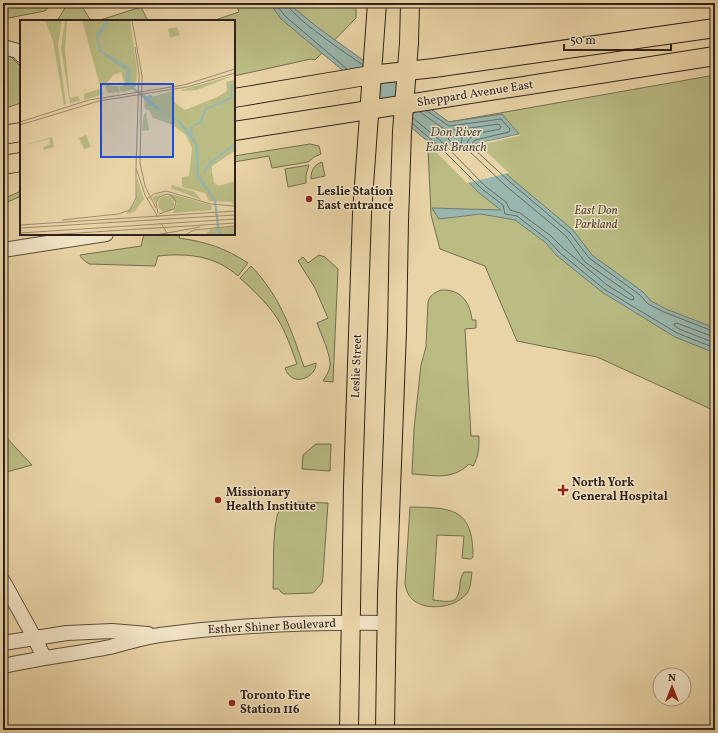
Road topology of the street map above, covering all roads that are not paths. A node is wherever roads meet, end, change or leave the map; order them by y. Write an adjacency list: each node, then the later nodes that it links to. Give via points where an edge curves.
1 (377, 3): 8 (main road, Leslie Street)
2 (410, 3): 7 (main road)
3 (715, 28): 7 (main road)
4 (3, 47): 5 (street)
5 (20, 54)
6 (715, 56): 10 (main road, Sheppard Avenue East)
7 (407, 71): 8 (main road); 10 (main road)
8 (371, 75): 9 (main road); 11 (main road, Leslie Street)
9 (235, 98)
10 (404, 105): 11 (main road, Sheppard Avenue East); 21 (main road)
11 (369, 110): 12 (main road, Sheppard Avenue East); 20 (main road, Leslie Street, via 362,214)
12 (235, 131)
13 (20, 132): 14 (main road)
14 (3, 135)
15 (20, 162): 16 (main road)
16 (3, 165)
17 (100, 235): 18 (street)
18 (3, 250)
19 (3, 580): 23 (street)
20 (350, 623): 21 (street, Esther Shiner Boulevard); 22 (street, Esther Shiner Boulevard, via 263,626); 27 (main road, Leslie Street)
21 (387, 623): 28 (main road)
22 (158, 635): 23 (street, Esther Shiner Boulevard, via 112,631); 25 (street, Esther Shiner Boulevard, via 110,647)
23 (34, 637): 24 (street, Esther Shiner Boulevard); 25 (street)
24 (3, 643)
25 (44, 657): 26 (street, Esther Shiner Boulevard)
26 (3, 666)
27 (349, 730)
28 (384, 730)

